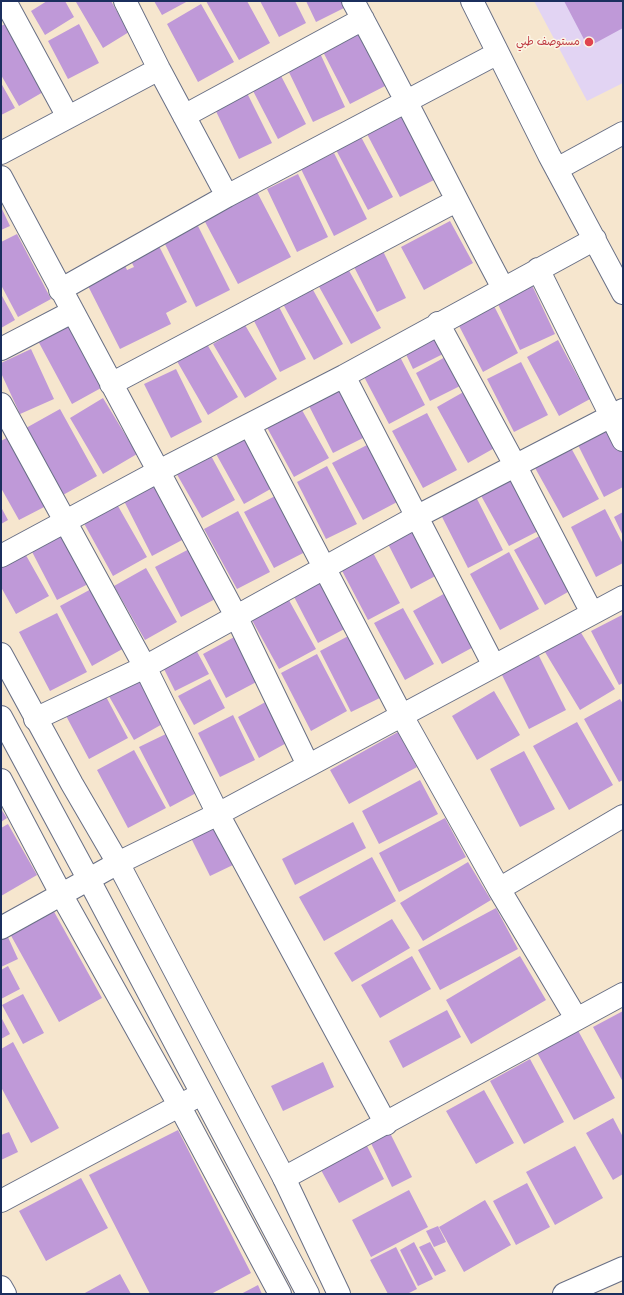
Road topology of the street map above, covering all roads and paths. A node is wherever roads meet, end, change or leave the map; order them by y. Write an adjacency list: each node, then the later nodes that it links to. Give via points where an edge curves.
1 (5, 1): 9 (street)
2 (126, 1): 6 (street)
3 (472, 1): 5 (street)
4 (358, 10): 7 (street); 8 (street)
5 (498, 52): 7 (street); 12 (street)
6 (159, 69): 8 (street); 9 (street)
7 (407, 100): 14 (street); 15 (street)
8 (184, 116): 14 (street)
9 (68, 117): 11 (street)
10 (623, 133): 12 (street)
11 (1, 153)
12 (557, 169): 16 (street)
13 (1, 176): 19 (street)
14 (227, 196): 19 (street)
15 (456, 200): 18 (street); 25 (street)
16 (595, 239): 17 (street); 20 (street)
17 (538, 269): 18 (street); 27 (street)
18 (503, 288): 22 (street)
19 (60, 290): 21 (street)
20 (623, 293)
21 (72, 312): 23 (street); 25 (street)
22 (438, 323): 24 (street); 30 (street)
23 (1, 349)
24 (344, 376): 28 (street); 32 (street)
25 (111, 384): 31 (street)
26 (1, 404): 33 (street)
27 (617, 413): 29 (street); 30 (street)
28 (250, 426): 31 (street); 35 (street)
29 (623, 440)
30 (515, 465): 32 (street); 37 (street)
31 (159, 471): 33 (street); 38 (street)
32 (418, 516): 35 (street); 40 (street)
33 (66, 522): 34 (street); 41 (street)
34 (1, 556)
35 (324, 568): 38 (street); 42 (street)
36 (623, 597): 37 (street)
37 (592, 613): 40 (street)
38 (236, 616): 41 (street); 45 (street)
39 (1, 654): 44 (street)
40 (494, 666): 42 (street)
41 (145, 667): 44 (street); 47 (street)
42 (402, 716): 45 (street); 51 (street)
43 (1, 717): 50 (street)
44 (35, 719): 49 (street)
45 (308, 765): 47 (street)
46 (1, 780): 52 (street)
47 (218, 814): 49 (street); 58 (street)
48 (623, 816): 51 (street)
49 (118, 863): 50 (street); 59 (street)
50 (89, 880): 52 (street); 56 (street)
51 (499, 889): 55 (street)
52 (61, 894): 53 (street); 57 (street)
53 (1, 928)
54 (623, 994): 55 (street)
55 (576, 1018): 58 (street)
56 (202, 1094): 57 (street); 65 (street)
57 (179, 1106): 60 (street); 64 (street)
58 (386, 1124): 59 (street)
59 (284, 1178): 66 (street)
60 (1, 1201)
61 (623, 1268): 67 (street)
62 (1, 1287): 63 (street)
63 (5, 1294)
64 (280, 1294)
65 (308, 1294)
66 (339, 1294)
67 (564, 1294)

